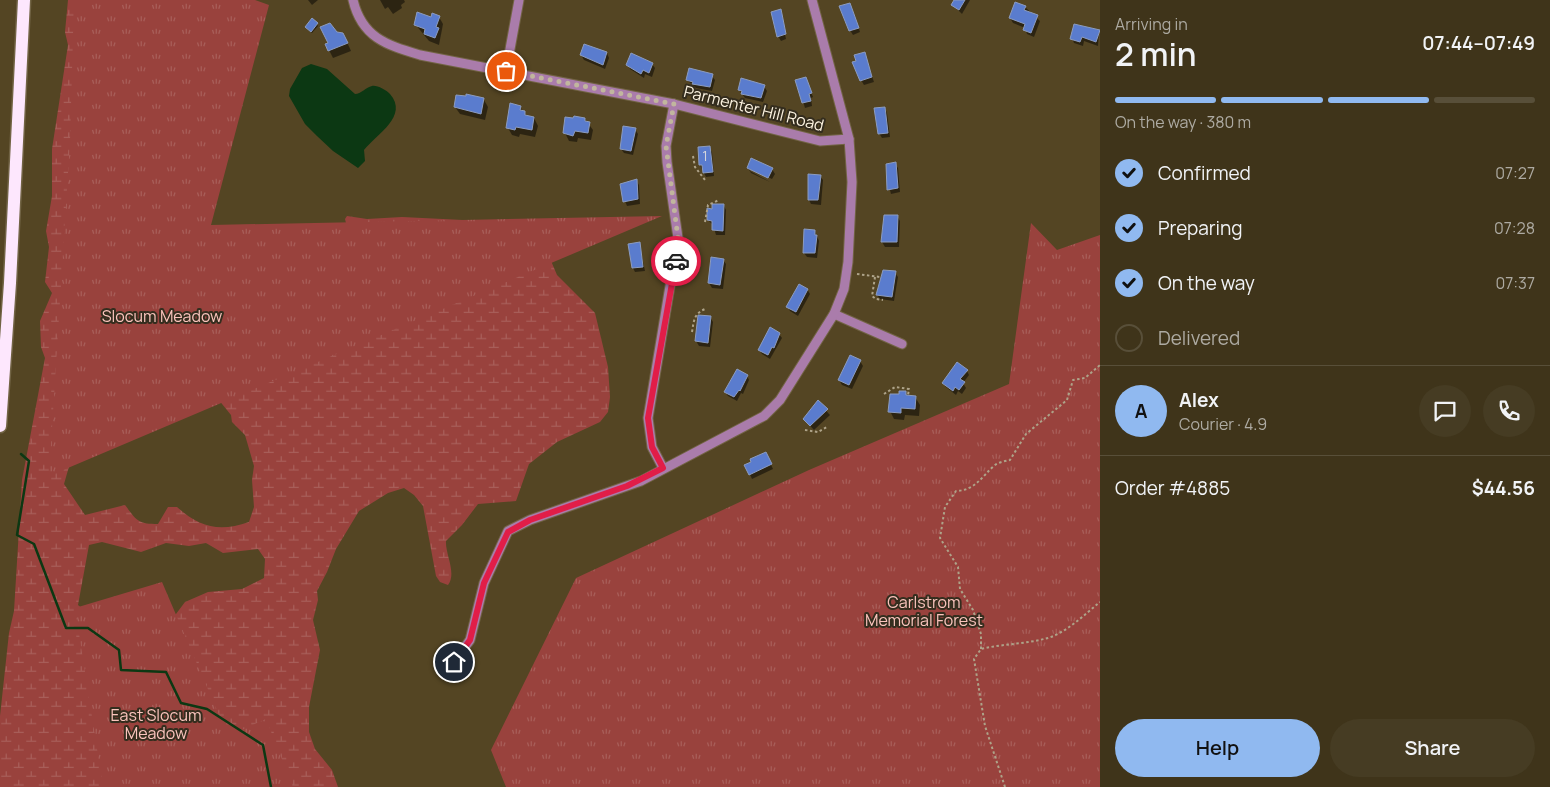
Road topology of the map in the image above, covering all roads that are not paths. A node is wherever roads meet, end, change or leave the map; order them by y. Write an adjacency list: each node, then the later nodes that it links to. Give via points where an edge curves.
1 (24, 0): 10 (highway)
2 (353, 0): 5 (street, Parmenter Hill Road, via 366,30 385,44 420,55)
3 (519, 0): 5 (street)
4 (812, 0): 7 (street)
5 (506, 71): 6 (street, Parmenter Hill Road)
6 (674, 104): 7 (street, Parmenter Hill Road, via 820,141); 11 (street, via 666,146 678,238 648,418 652,447)
7 (849, 139): 8 (street, via 852,182 848,262 844,289)
8 (834, 314): 9 (street); 11 (street, via 772,409 754,422)
9 (902, 344)
10 (0, 426)
11 (663, 468): 12 (street, via 627,486 530,520 508,532 484,583 470,640)
12 (454, 662)

